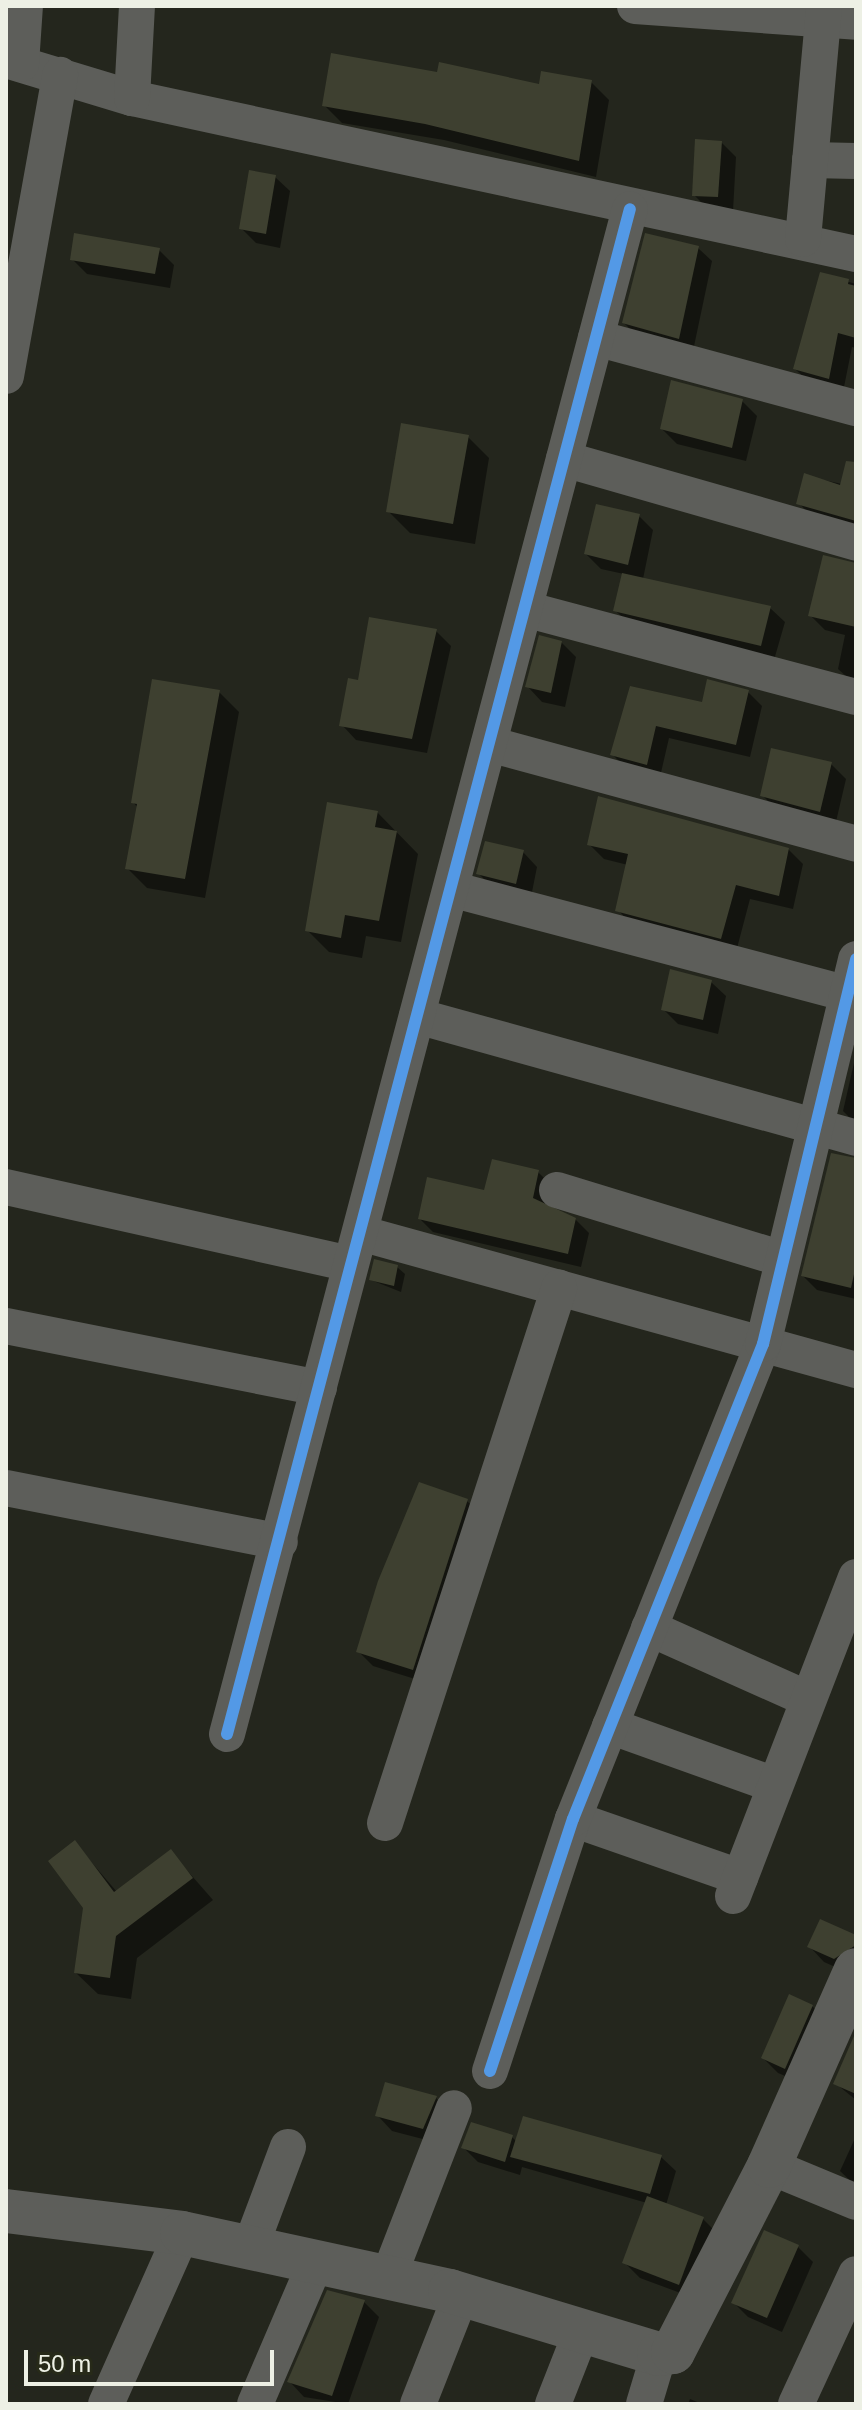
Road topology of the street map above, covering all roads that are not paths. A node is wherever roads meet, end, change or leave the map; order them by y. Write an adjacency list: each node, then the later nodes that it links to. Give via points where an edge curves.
1 (25, 6): 5 (street)
2 (137, 6): 7 (street)
3 (635, 6): 4 (street)
4 (835, 17): 8 (street)
5 (13, 62): 6 (street)
6 (60, 75): 7 (street); 13 (street)
7 (132, 98): 10 (street)
8 (810, 160): 9 (street); 11 (street)
9 (856, 161)
10 (630, 209): 11 (street); 14 (street)
11 (803, 239): 12 (street)
12 (856, 254)
13 (16, 263): 15 (street)
14 (596, 338): 16 (street); 17 (street)
15 (6, 376)
16 (856, 408)
17 (564, 459): 18 (street); 19 (street)
18 (856, 543)
19 (525, 609): 20 (street); 21 (street)
20 (856, 697)
21 (489, 744): 22 (street); 23 (street)
22 (856, 844)
23 (451, 889): 25 (street); 26 (street)
24 (856, 959): 25 (street)
25 (852, 995): 27 (street)
26 (417, 1016): 27 (street); 31 (street)
27 (814, 1126): 28 (street); 32 (street)
28 (856, 1138)
29 (6, 1187): 31 (street)
30 (557, 1190): 32 (street)
31 (356, 1248): 33 (street); 37 (street)
32 (783, 1259): 35 (street)
33 (559, 1288): 35 (street); 47 (street)
34 (6, 1326): 37 (street)
35 (763, 1344): 36 (street); 41 (street)
36 (856, 1370)
37 (319, 1388): 39 (street)
38 (6, 1488): 39 (street)
39 (280, 1542): 44 (street)
40 (856, 1577): 42 (street)
41 (649, 1628): 42 (street); 43 (street)
42 (808, 1699): 45 (street)
43 (610, 1726): 45 (street); 46 (street)
44 (227, 1734)
45 (775, 1785): 46 (street, via 737,1887)
46 (573, 1819): 49 (street)
47 (385, 1823)
48 (856, 1970): 52 (street)
49 (490, 2071)
50 (454, 2108): 59 (street)
51 (288, 2147): 56 (street)
52 (769, 2166): 53 (street); 62 (street, via 687,2332 673,2352)
53 (856, 2202)
54 (6, 2211): 55 (street)
55 (182, 2233): 56 (street); 63 (street)
56 (250, 2248): 57 (street)
57 (316, 2262): 59 (street); 64 (street)
58 (856, 2274): 68 (street)
59 (388, 2278): 60 (street)
60 (461, 2295): 61 (street); 65 (street)
61 (582, 2330): 62 (street); 66 (street)
62 (659, 2354): 67 (street)
63 (106, 2404)
64 (255, 2404)
65 (418, 2404)
66 (553, 2404)
67 (644, 2404)
68 (796, 2404)

